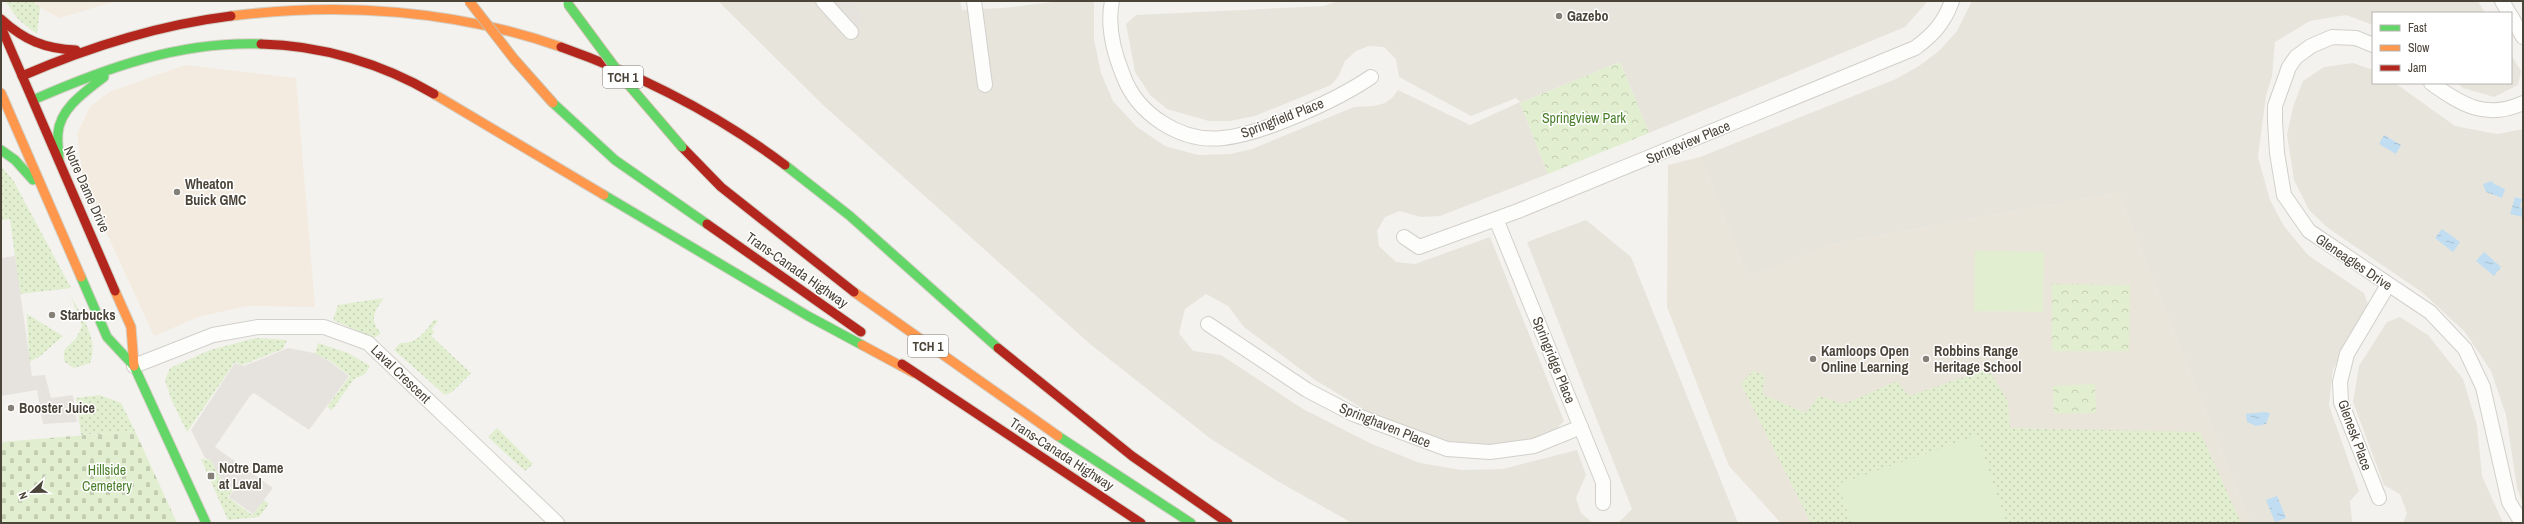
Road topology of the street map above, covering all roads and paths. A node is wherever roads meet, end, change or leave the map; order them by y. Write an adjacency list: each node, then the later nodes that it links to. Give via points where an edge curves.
1 (469, 1): 33 (main road, Trans-Canada Highway / TCH 1, bridge, via 553,104 615,160 817,300)
2 (824, 1): 12 (street)
3 (974, 1): 20 (street)
4 (1112, 1): 17 (street, Springfield Place, via 1114,53 1128,90 1158,122 1191,136 1222,138 1251,132 1346,94)
5 (1952, 1): 28 (street, Springview Place, via 1946,18 1933,35 1915,48)
6 (2502, 1): 8 (street)
7 (567, 2): 40 (main road, Trans-Canada Highway / TCH 1, bridge, via 622,77 682,147 721,187 877,310 1043,426)
8 (2508, 12)
9 (2512, 18): 13 (street)
10 (1, 19): 15 (main road, via 34,44 54,50)
11 (1, 27): 18 (main road, Notre Dame Drive)
12 (851, 32)
13 (2523, 37)
14 (2372, 45): 30 (street, Gleneagles Drive, via 2356,38 2332,37 2311,46 2296,57 2282,82 2275,106 2276,153 2284,195 2309,231)
15 (85, 50): 18 (main road); 41 (main road, via 141,33 211,17 306,8 375,9 450,18 578,50 640,77 753,143 831,200 979,332 1089,423)
16 (116, 67): 22 (main road, via 77,80); 26 (main road, via 82,94 63,115 58,131); 33 (main road, via 179,48 240,41 315,49 366,63 419,85 808,316)
17 (1371, 77)
18 (11, 81): 22 (main road, Notre Dame Drive)
19 (2432, 84): 23 (street, via 2468,106 2489,112 2507,110)
20 (985, 85)
21 (1, 93): 24 (main road, Notre Dame Drive)
22 (33, 100): 24 (main road); 26 (main road, Notre Dame Drive)
23 (2523, 103)
24 (12, 110): 27 (main road, Notre Dame Drive)
25 (1, 150): 27 (main road, via 15,160)
26 (59, 161): 32 (main road, Notre Dame Drive, via 131,327)
27 (44, 193): 32 (main road, Notre Dame Drive, via 108,337)
28 (1496, 219): 29 (street, Springview Place, via 1419,247); 34 (street, Springridge Place)
29 (1404, 237)
30 (2388, 285): 35 (street, Glenesk Place, via 2347,354 2340,382 2341,402); 42 (street, Gleneagles Drive, via 2430,312 2464,349 2483,387 2509,502)
31 (1208, 324): 34 (street, Springhaven Place, via 1307,390 1346,411 1447,449 1490,452 1534,446)
32 (134, 366): 37 (main road, Notre Dame Drive); 38 (street, Laval Crescent, via 212,335 258,327 324,327 368,342)
33 (914, 373): 39 (main road, Trans-Canada Highway / TCH 1)
34 (1581, 427): 36 (street, Springridge Place, via 1603,482)
35 (2379, 498)
36 (1603, 503)
37 (206, 523)
38 (557, 523)
39 (1141, 523)
40 (1191, 523)
41 (1228, 523)
42 (2522, 523)

